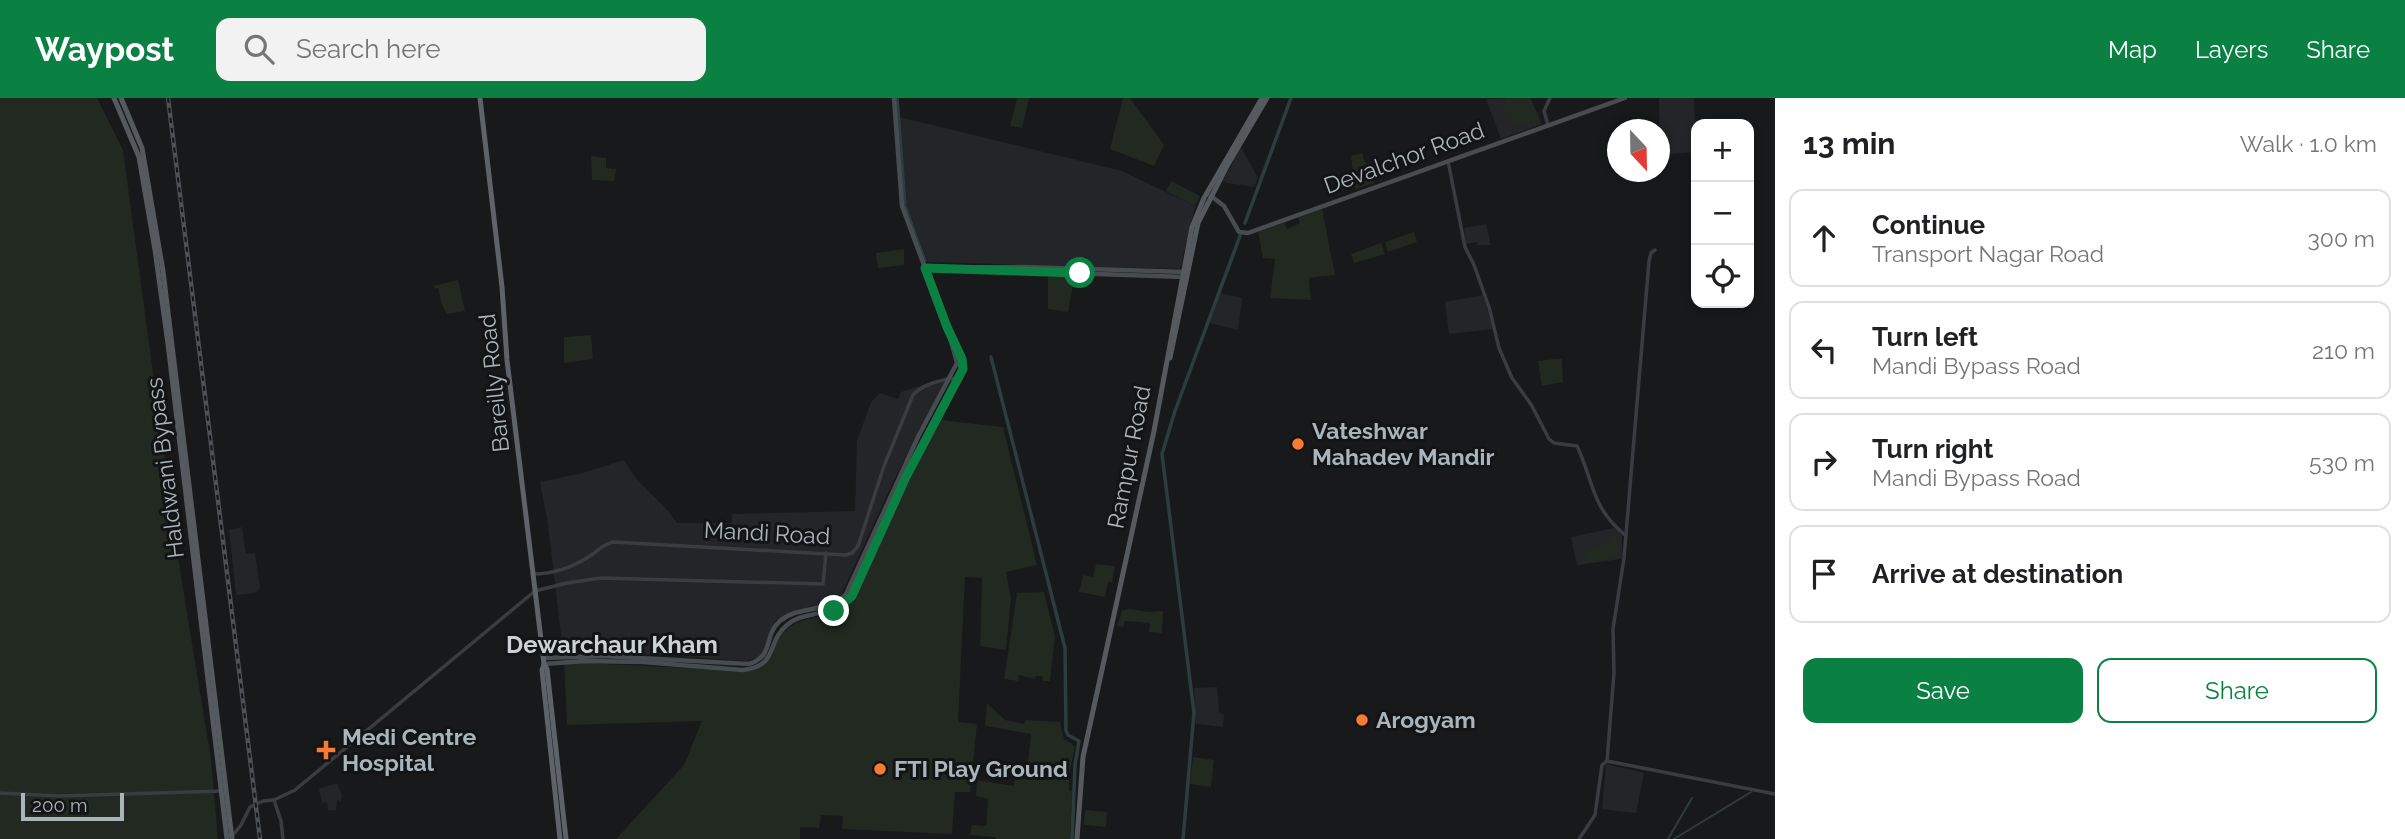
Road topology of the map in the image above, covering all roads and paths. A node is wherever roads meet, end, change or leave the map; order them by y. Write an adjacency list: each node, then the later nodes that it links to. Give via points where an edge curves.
1 (114, 98): 9 (main road, Haldwani Bypass)
2 (121, 98): 9 (main road, Haldwani Bypass)
3 (480, 98): 23 (highway, Bareilly Road)
4 (894, 98): 13 (main road, via 902,206)
5 (1265, 98): 11 (main road, Rampur Road)
6 (1550, 98): 8 (street, via 1544,111)
7 (1625, 98): 8 (main road, Devalchor Road)
8 (1548, 125): 10 (main road, Devalchor Road)
9 (134, 134): 25 (main road, Haldwani Bypass, via 168,344)
10 (1448, 161): 11 (main road, Devalchor Road, via 1248,233 1239,232 1224,206); 21 (street, via 1465,247 1508,370 1549,439 1577,446 1598,503)
11 (1208, 195): 14 (main road, Rampur Road)
12 (1655, 250): 21 (street, via 1649,261)
13 (925, 268): 14 (main road); 15 (main road)
14 (1184, 275): 37 (main road, Rampur Road, via 1083,757)
15 (947, 327): 16 (main road, via 963,363); 17 (main road, via 957,363)
16 (958, 378): 17 (street, Mandi Road); 20 (main road)
17 (949, 379): 18 (street, Mandi Road); 19 (main road)
18 (937, 383): 19 (street); 22 (street, Mandi Road, via 917,391 909,401 856,550 846,555)
19 (945, 386): 20 (street); 26 (main road, via 846,594 830,606 780,621 762,658 749,664 603,656)
20 (953, 387): 26 (main road, via 852,596 834,611 785,626 763,665 743,670 643,662)
21 (1625, 535): 27 (street, via 1614,629)
22 (826, 554): 23 (street, Mandi Road, via 610,542 570,568); 24 (street, via 823,583 601,578)
23 (534, 574): 24 (highway, Bareilly Road)
24 (536, 591): 26 (highway, Bareilly Road); 31 (street, via 314,775)
25 (204, 632): 28 (main road, Haldwani Bypass); 33 (main road, Haldwani Bypass)
26 (544, 662): 32 (highway, Bareilly Road)
27 (1607, 761): 30 (street); 38 (street, via 1602,765 1595,815)
28 (222, 791): 29 (street, via 59,796); 33 (main road, Haldwani Bypass)
29 (0, 793)
30 (1775, 794)
31 (274, 800): 33 (street, via 250,807); 34 (street)
32 (560, 806): 35 (highway, Bareilly Road); 36 (highway, Bareilly Road)
33 (230, 838)
34 (283, 839)
35 (560, 839)
36 (566, 839)
37 (1077, 839)
38 (1579, 839)

